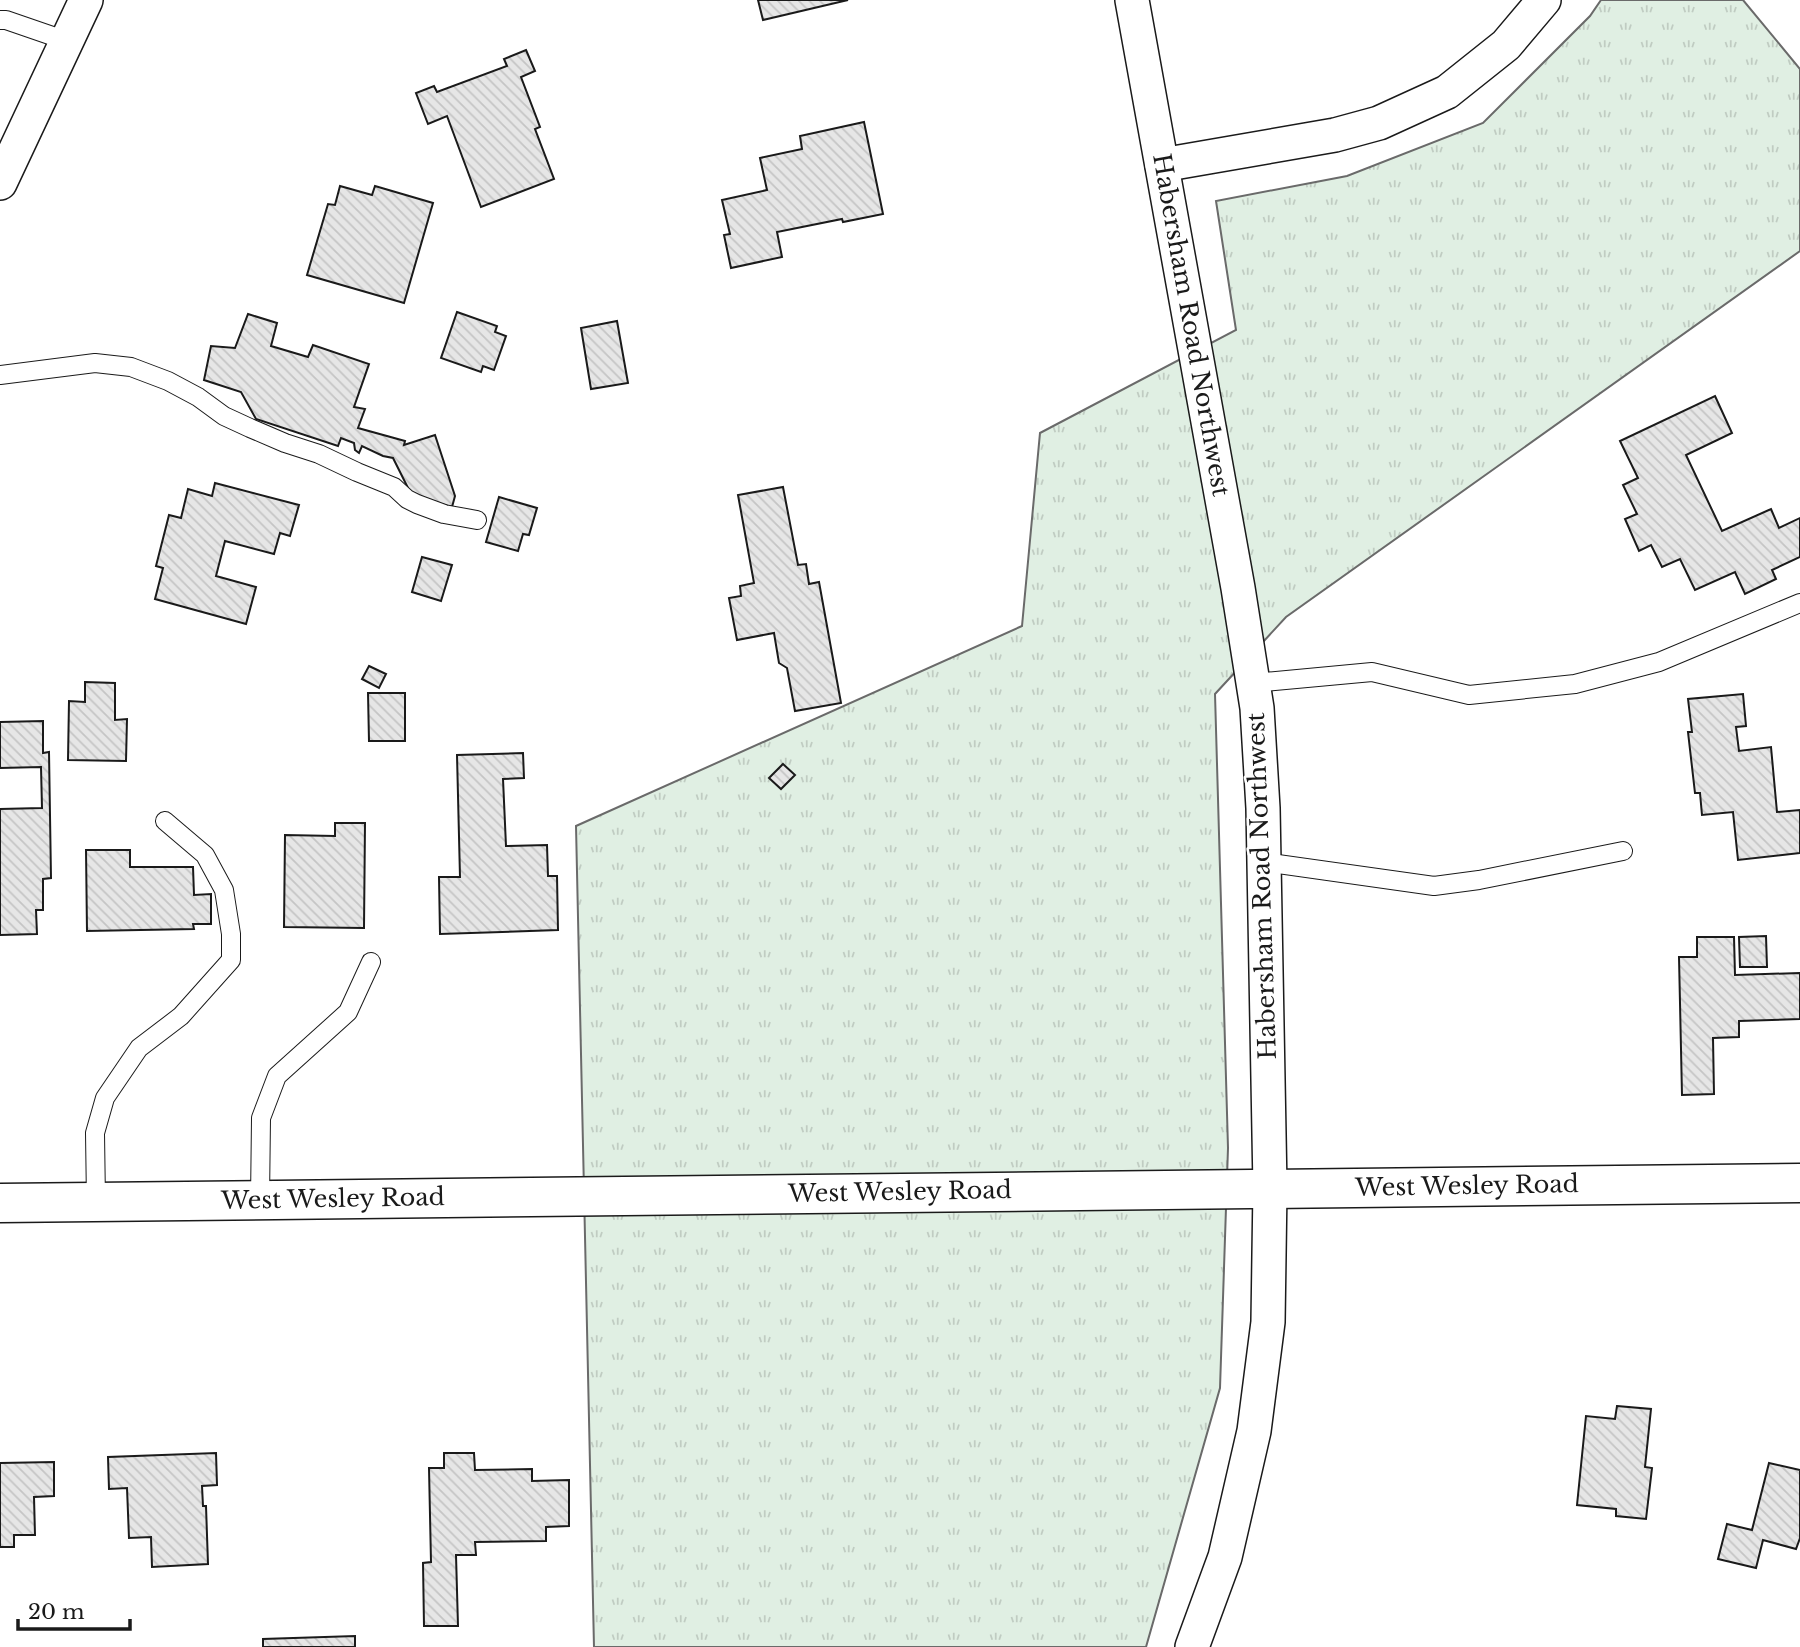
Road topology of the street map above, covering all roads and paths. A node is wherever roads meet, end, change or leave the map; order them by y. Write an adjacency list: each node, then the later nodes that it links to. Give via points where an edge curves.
1 (86, 0): 5 (street)
2 (1132, 0): 6 (street, Habersham Road Northwest)
3 (1544, 0): 6 (street, via 1506,45 1447,92 1379,123)
4 (0, 20): 5 (lane)
5 (67, 41): 7 (street)
6 (1162, 165): 11 (street, Habersham Road Northwest)
7 (0, 183)
8 (0, 375): 9 (lane, via 94,363 131,367 168,381 250,428 394,487 417,505)
9 (477, 520)
10 (1800, 603): 11 (lane, via 1659,662 1575,684 1469,695 1372,672)
11 (1253, 683): 14 (street, Habersham Road Northwest)
12 (165, 821): 19 (lane, via 205,855 225,890 231,960 181,1016 139,1048 105,1098 95,1133)
13 (1623, 851): 14 (lane, via 1434,886)
14 (1264, 862): 17 (street, Habersham Road Northwest)
15 (371, 962): 18 (lane, via 348,1012 278,1076 261,1118)
16 (1800, 1183): 17 (street, West Wesley Road)
17 (1270, 1188): 18 (street, West Wesley Road); 21 (street, Habersham Road Northwest, via 1268,1322 1254,1431 1225,1557)
18 (260, 1200): 19 (street, West Wesley Road)
19 (96, 1202): 20 (street, West Wesley Road)
20 (0, 1203)
21 (1192, 1647)

